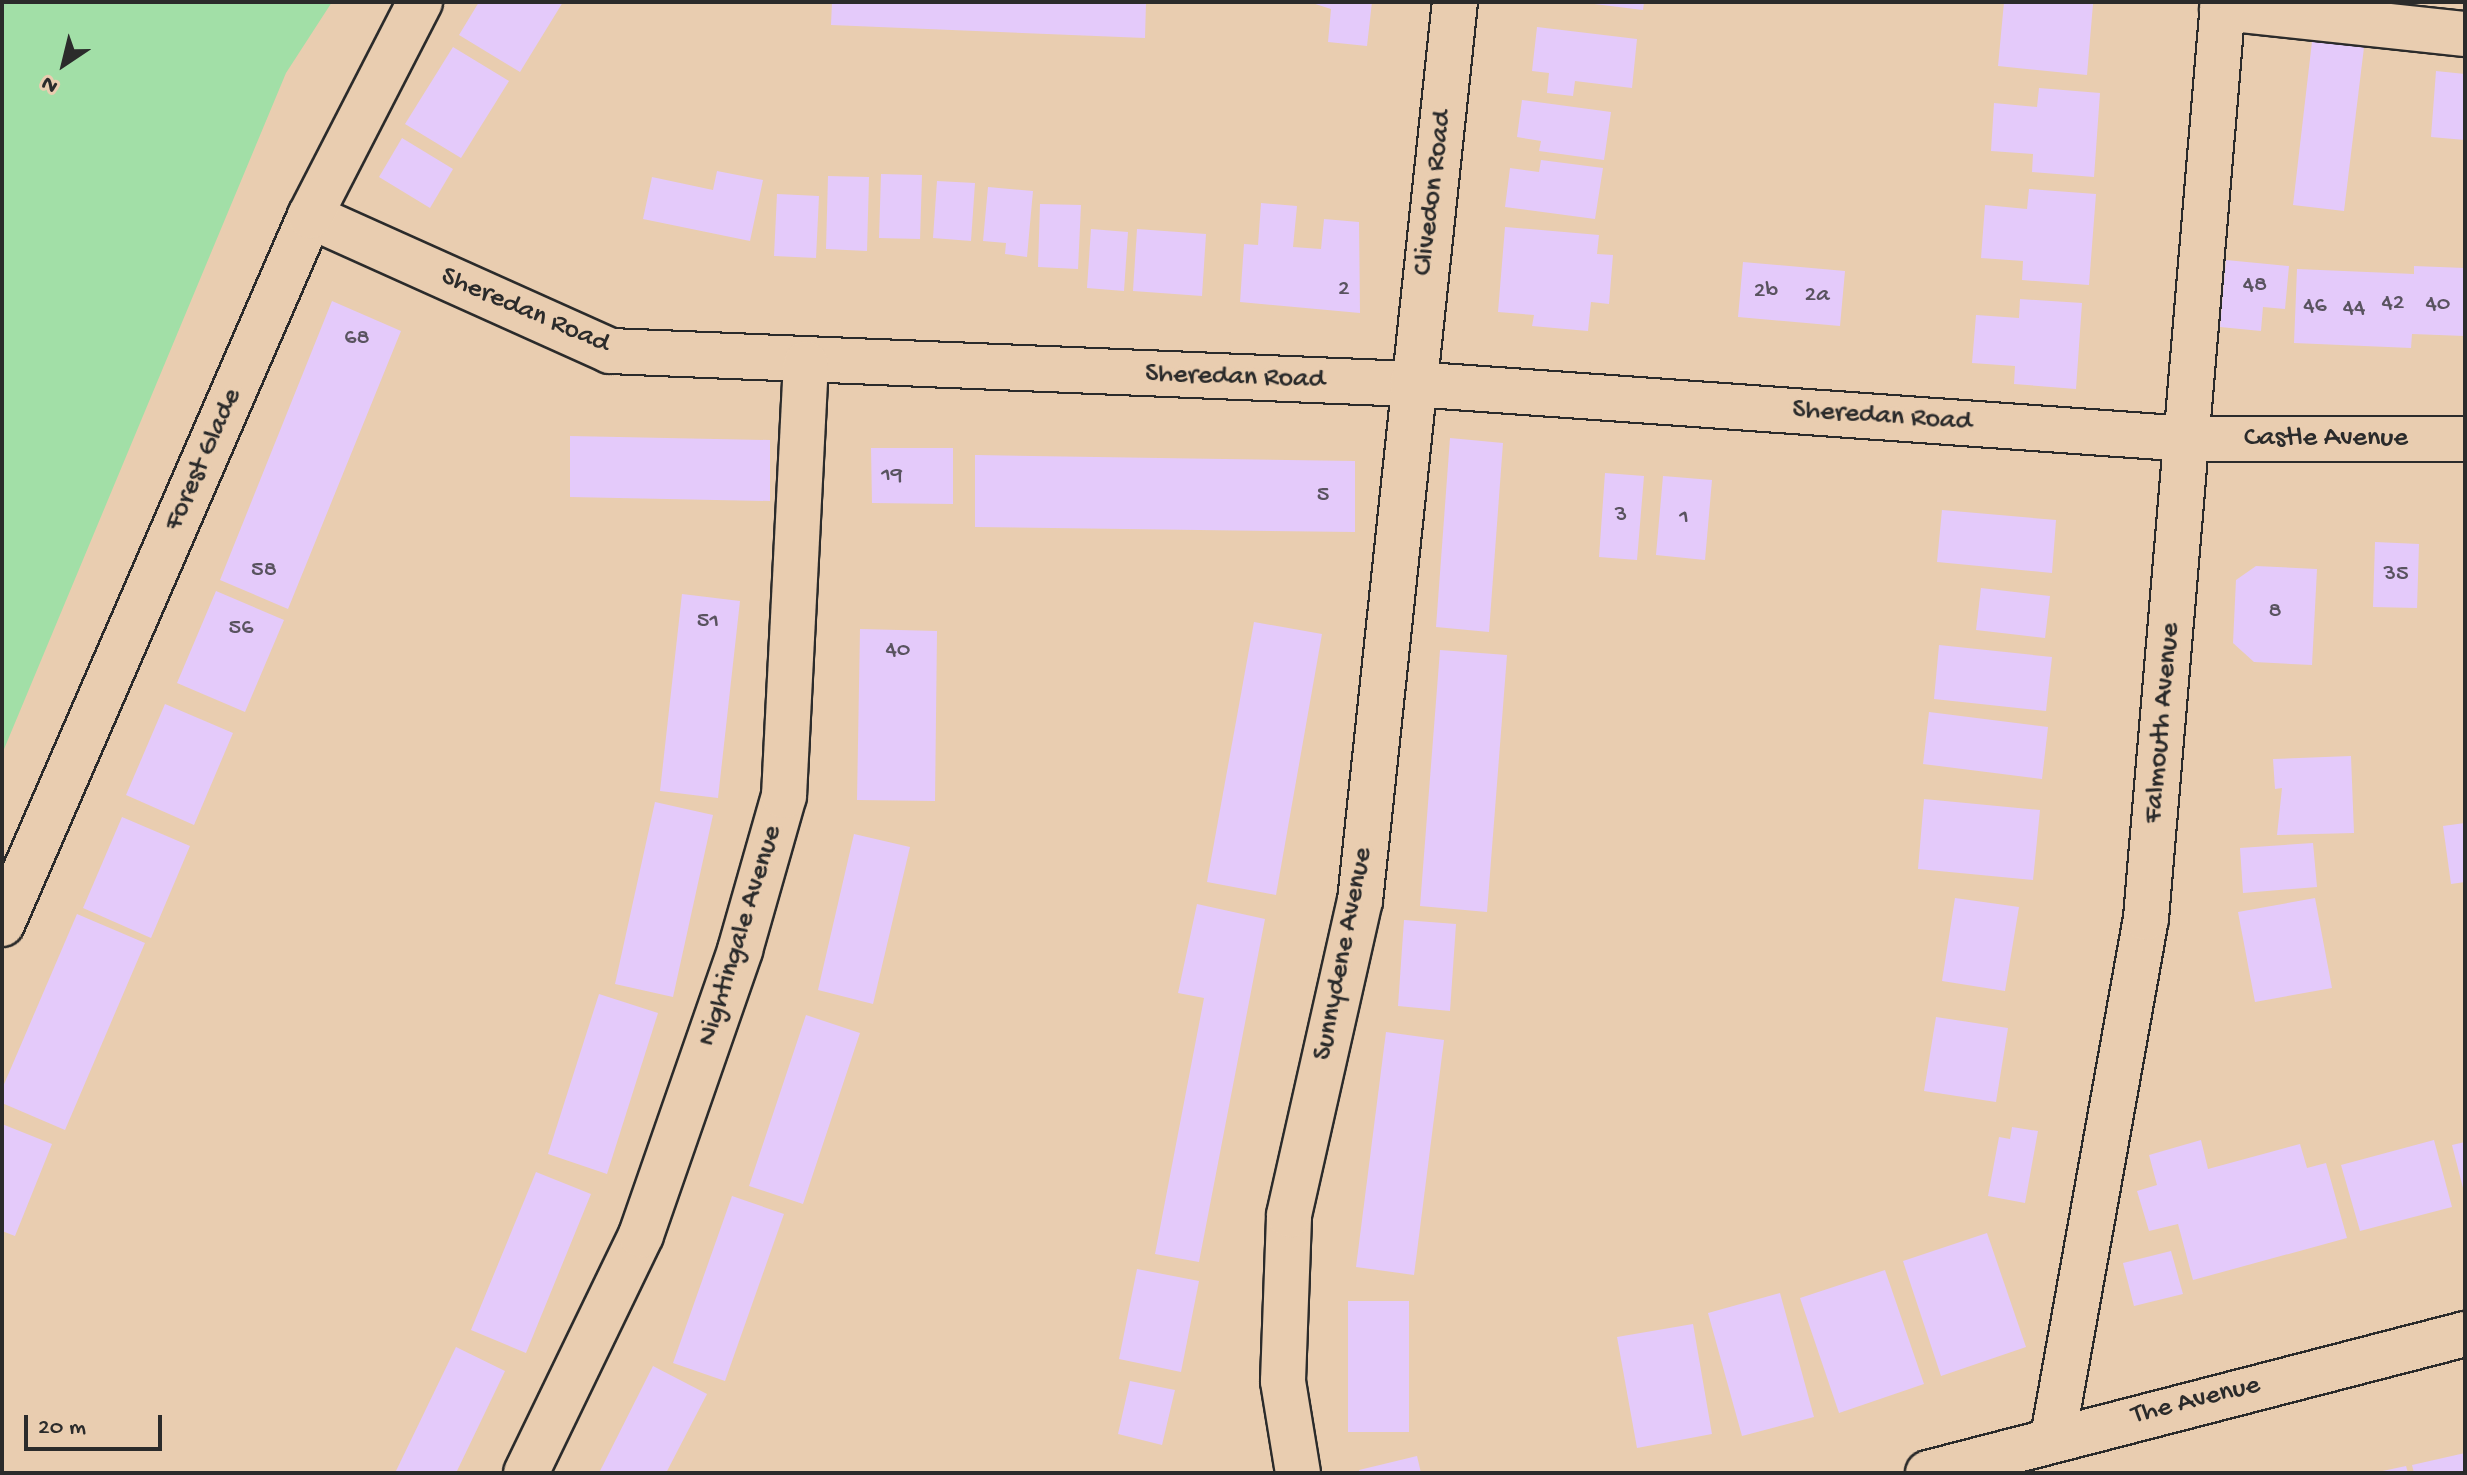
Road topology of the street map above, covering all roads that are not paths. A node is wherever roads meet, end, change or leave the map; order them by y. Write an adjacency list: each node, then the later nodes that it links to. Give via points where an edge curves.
1 (420, 2): 5 (street, Forest Glade)
2 (1455, 2): 7 (street, Clivedon Road)
3 (2223, 5): 4 (street); 8 (street, Falmouth Avenue)
4 (2465, 34)
5 (310, 216): 6 (street, Sheredan Road, via 610,351); 10 (street, Forest Glade)
6 (806, 364): 7 (street, Sheredan Road); 13 (street, Nightingale Avenue, via 784,796 740,950 641,1235)
7 (1412, 384): 8 (street, Sheredan Road); 14 (street, Sunnydene Avenue, via 1360,901 1289,1215 1283,1381)
8 (2188, 439): 9 (street, Castle Avenue); 12 (street, Falmouth Avenue, via 2146,918)
9 (2465, 439)
10 (2, 924)
11 (2465, 1334): 12 (street, The Avenue)
12 (2053, 1437): 15 (street, The Avenue)
13 (526, 1473)
14 (1298, 1473)
15 (1928, 1473)

